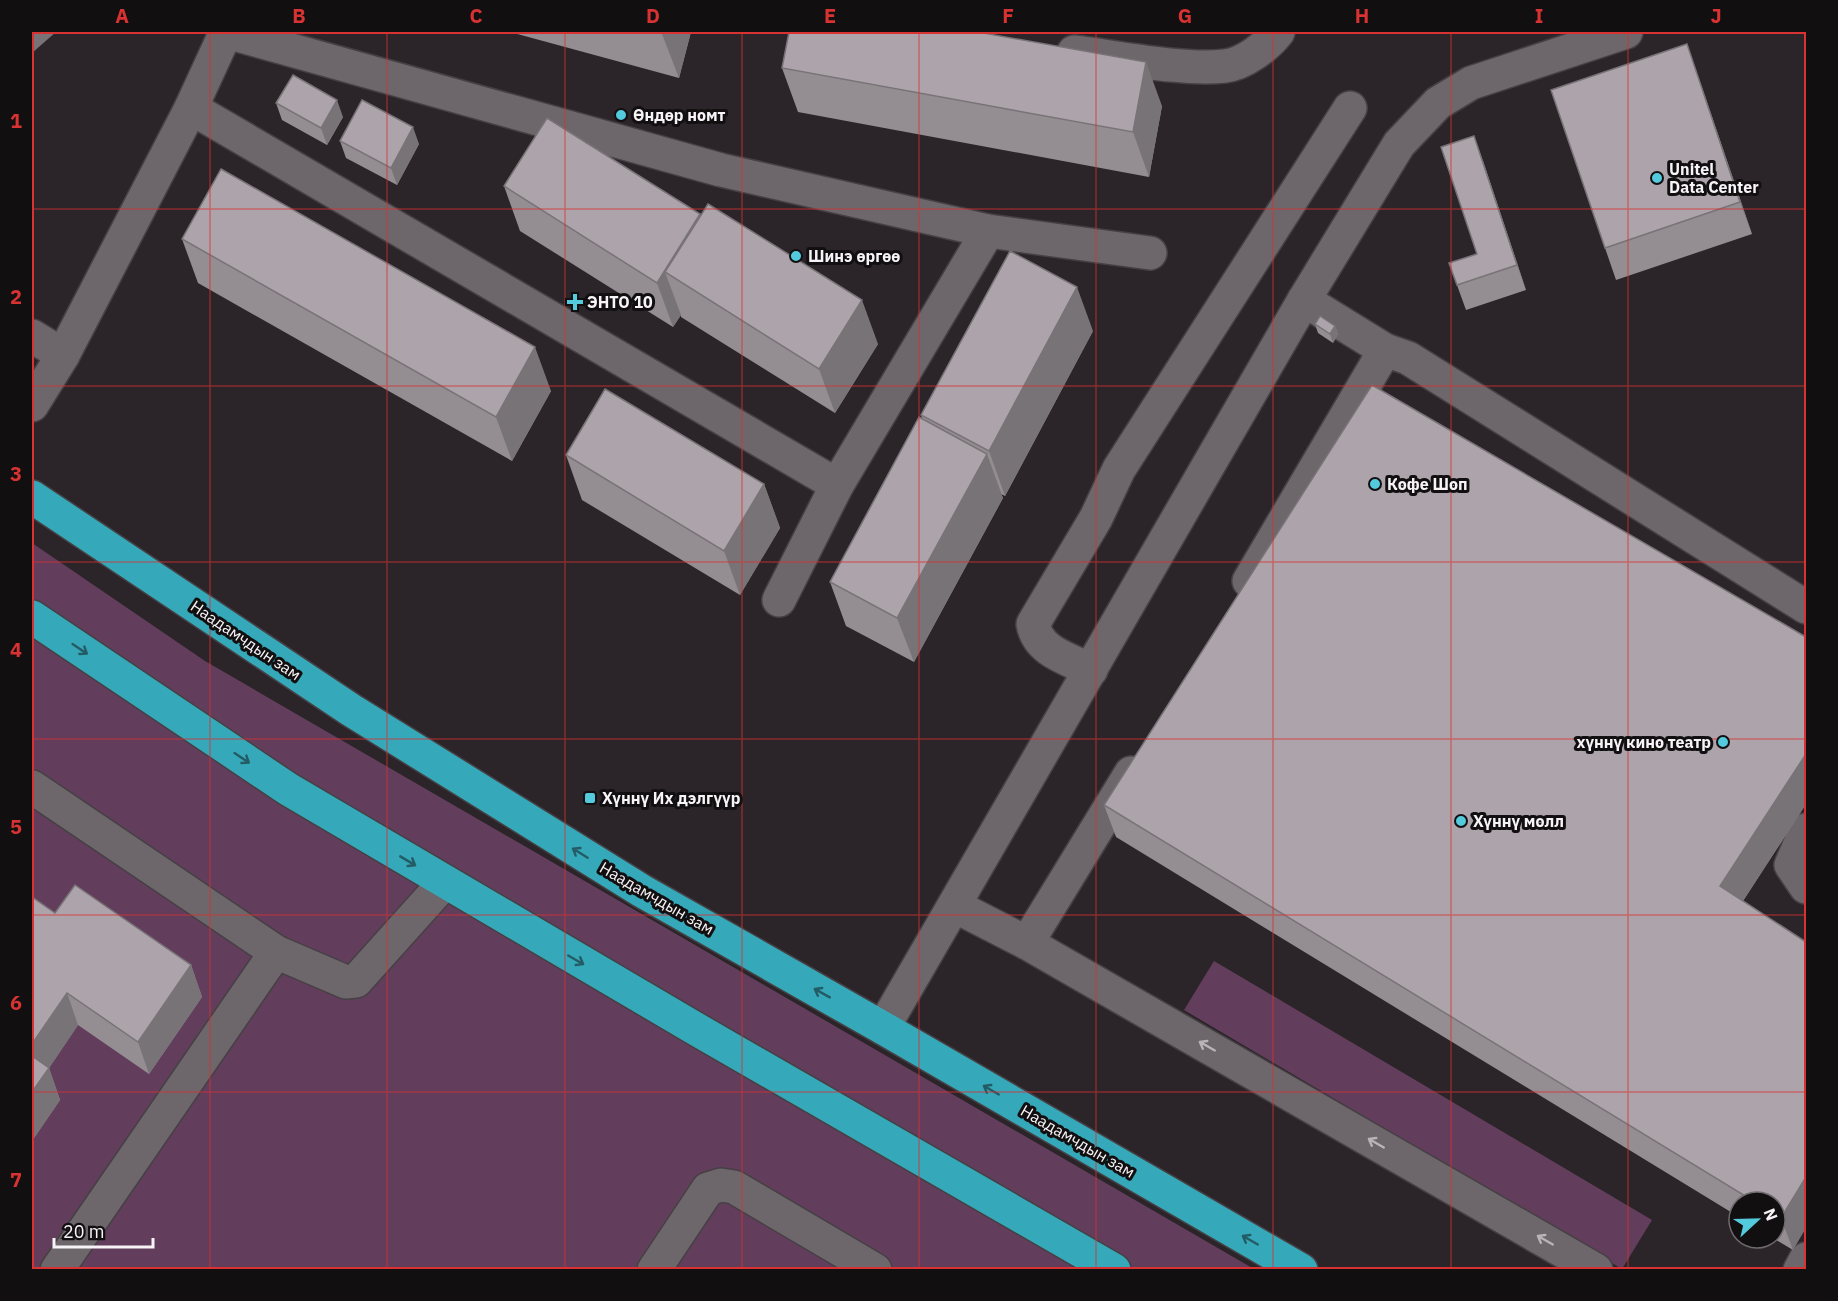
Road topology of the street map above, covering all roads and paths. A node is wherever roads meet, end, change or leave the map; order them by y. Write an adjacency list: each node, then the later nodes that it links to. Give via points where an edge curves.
1 (227, 32): 5 (street); 7 (street, via 721,170)
2 (1278, 32): 4 (street, via 1252,55 1227,66 1196,66)
3 (1626, 32): 9 (street, via 1471,83 1438,103 1411,129 1382,168)
4 (1042, 48)
5 (191, 108): 12 (street); 14 (street)
6 (1350, 108): 20 (street, via 1119,469 1096,518 1034,624 1035,636 1042,645)
7 (988, 231): 8 (street); 14 (street)
8 (1150, 253)
9 (1304, 300): 11 (street); 20 (street)
10 (32, 336): 12 (street)
11 (1385, 350): 17 (street); 18 (street, via 1408,358)
12 (63, 355): 13 (street)
13 (32, 405)
14 (837, 484): 16 (street)
15 (32, 497): 29 (highway, Наадамчдын зам, one-way to 15, via 642,891 351,710)
16 (779, 600)
17 (1234, 607)
18 (1806, 607)
19 (32, 617): 24 (highway, one-way to 24, via 288,789)
20 (1091, 670): 26 (street)
21 (1148, 746): 27 (street)
22 (32, 787): 28 (street)
23 (1806, 830): 25 (street, via 1791,865)
24 (444, 883): 28 (street, via 356,981 346,982); 34 (highway, one-way to 34)
25 (1806, 887)
26 (955, 906): 27 (street); 29 (street)
27 (1027, 943): 36 (street, one-way to 27)
28 (276, 952): 31 (street)
29 (883, 1028): 35 (highway, Наадамчдын зам, one-way to 29)
30 (1806, 1259): 37 (street)
31 (57, 1269)
32 (654, 1269): 33 (street, via 708,1189 721,1185 734,1187)
33 (875, 1269)
34 (1114, 1269)
35 (1301, 1269)
36 (1596, 1269)
37 (1800, 1269)

